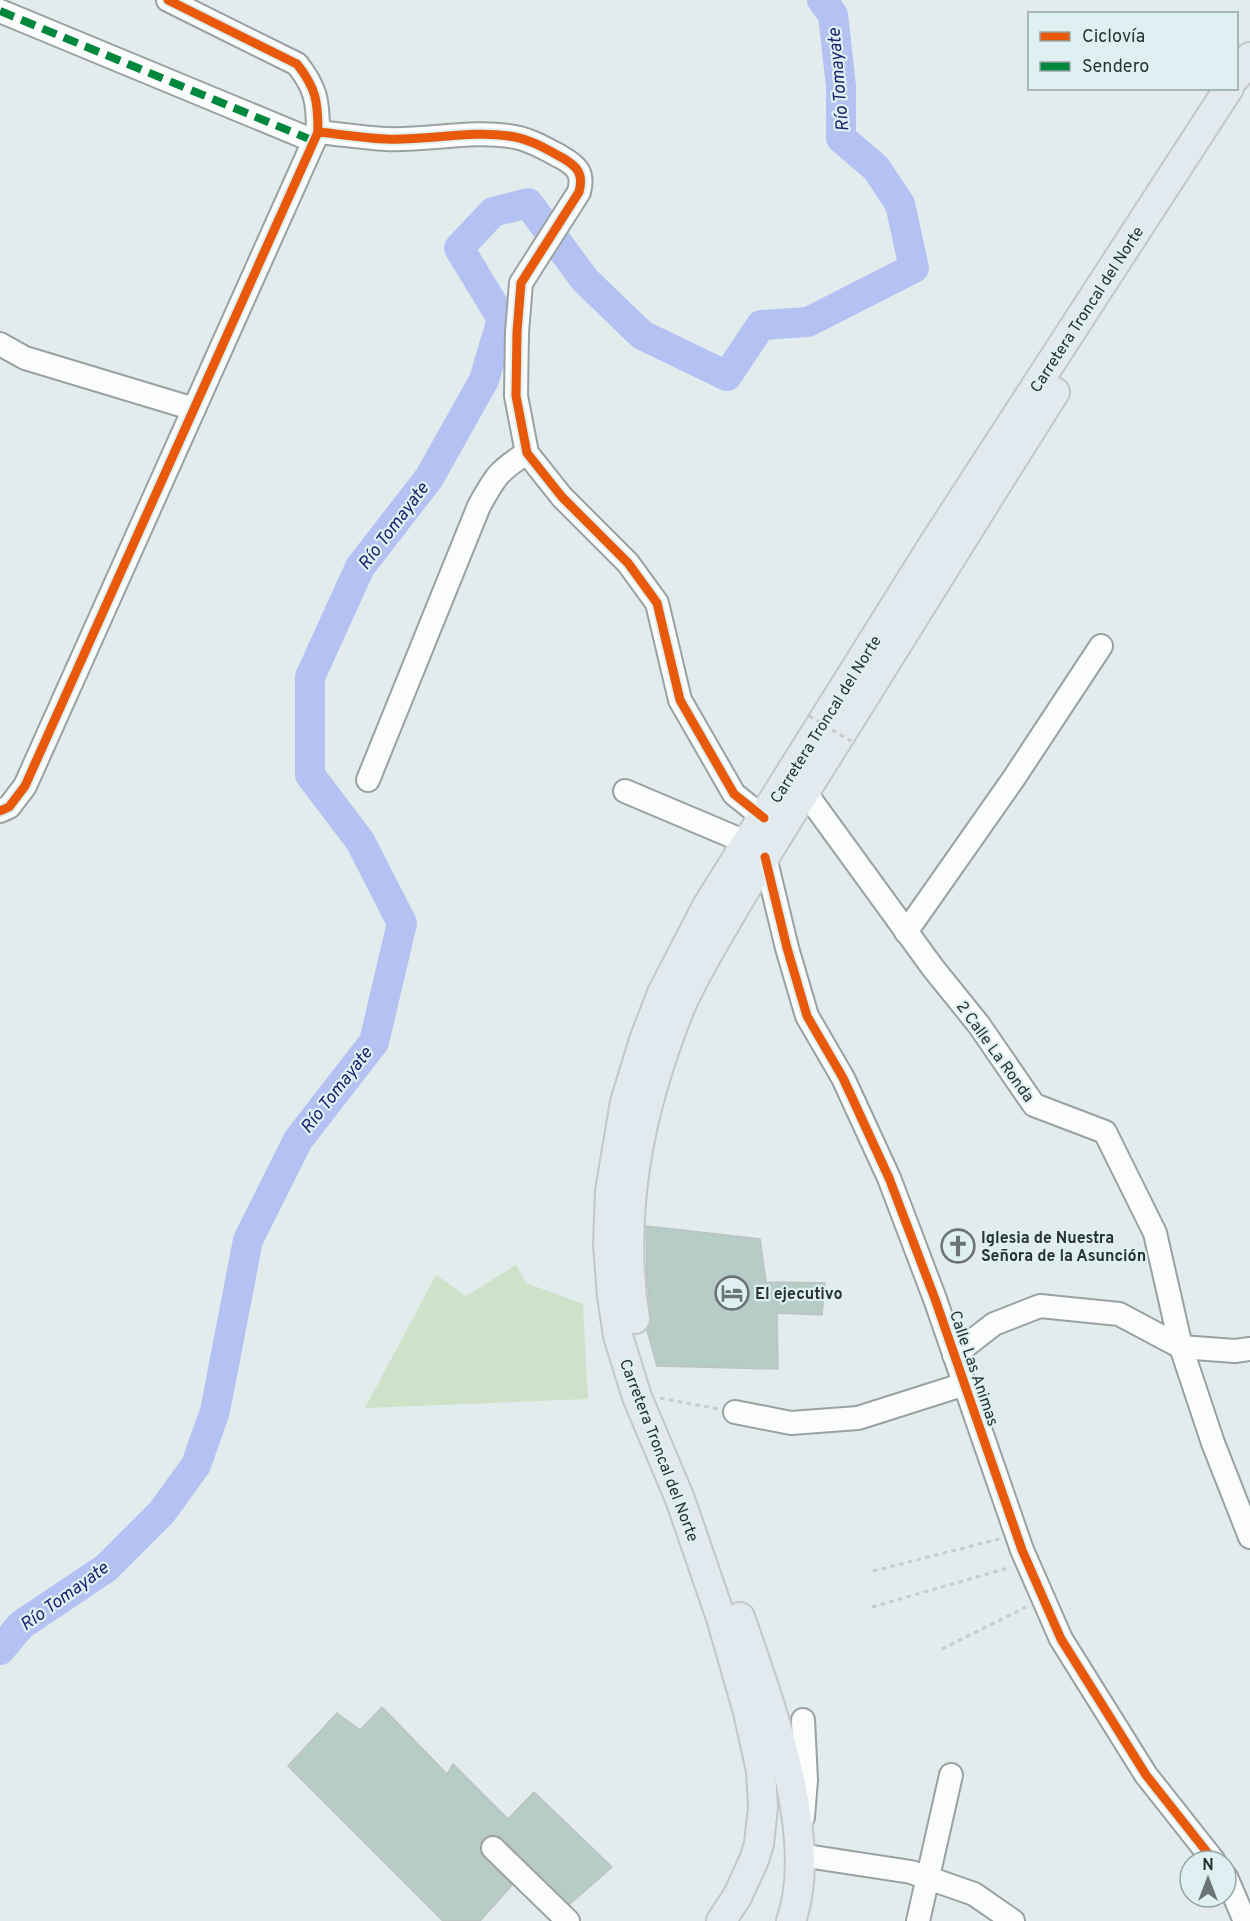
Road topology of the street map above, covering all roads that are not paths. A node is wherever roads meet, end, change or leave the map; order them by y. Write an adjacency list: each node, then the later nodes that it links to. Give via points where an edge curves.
1 (168, 0): 7 (street, via 297,64 311,82 318,111)
2 (0, 11): 7 (street)
3 (1250, 57): 4 (main road)
4 (1238, 74)
5 (1250, 86): 14 (main road, Carretera Troncal del Norte)
6 (1228, 90): 16 (main road, Carretera Troncal del Norte, via 936,540)
7 (316, 137): 9 (street); 10 (street, via 516,137 550,151 579,170 581,185 575,200 521,284 516,396)
8 (0, 344): 9 (street, via 24,358)
9 (194, 409): 15 (street, via 24,786 9,807)
10 (527, 453): 12 (street, via 506,466 479,506); 16 (street, via 562,497 628,563 657,603 680,700 734,794)
11 (1101, 646): 18 (street)
12 (368, 780)
13 (625, 791): 17 (street)
14 (805, 792): 17 (main road, Carretera Troncal del Norte); 18 (street, 2 Calle La Ronda)
15 (0, 811)
16 (764, 818): 17 (main road, Carretera Troncal del Norte)
17 (756, 850): 21 (street, Calle Las Animas, via 807,1016 843,1078 889,1178); 27 (main road, Carretera Troncal del Norte, via 681,1008 658,1072 637,1151 631,1200 631,1291 638,1335 658,1397 761,1680 785,1764); 33 (main road, Carretera Troncal del Norte, via 707,906 662,993 644,1040 619,1132 610,1191 608,1245 613,1306 629,1375 680,1499 721,1618 760,1763 764,1792 759,1844 748,1878)
18 (906, 932): 19 (street, 2 Calle La Ronda, via 979,1025 1034,1105 1105,1132 1155,1233)
19 (1181, 1347): 20 (street, via 1235,1352); 21 (street, via 1119,1314 1040,1306 994,1324); 24 (street, 2 Calle La Ronda)
20 (1250, 1349)
21 (954, 1354): 22 (street, Calle Las Animas)
22 (965, 1384): 23 (street, via 858,1418 791,1423); 29 (street, Calle Las Animas, via 1017,1534 1061,1639 1146,1775)
23 (735, 1412)
24 (1250, 1537)
25 (803, 1720): 27 (street, via 806,1780)
26 (951, 1775): 30 (street)
27 (799, 1844): 30 (street); 36 (main road, Carretera Troncal del Norte, via 800,1875)
28 (493, 1848): 32 (street)
29 (1205, 1849)
30 (928, 1878): 37 (street); 38 (street, via 974,1894)
31 (1238, 1905): 39 (street)
32 (568, 1921)
33 (722, 1921)
34 (742, 1921): 35 (main road)
35 (750, 1921)
36 (791, 1921)
37 (918, 1921)
38 (1013, 1921)
39 (1245, 1921)

